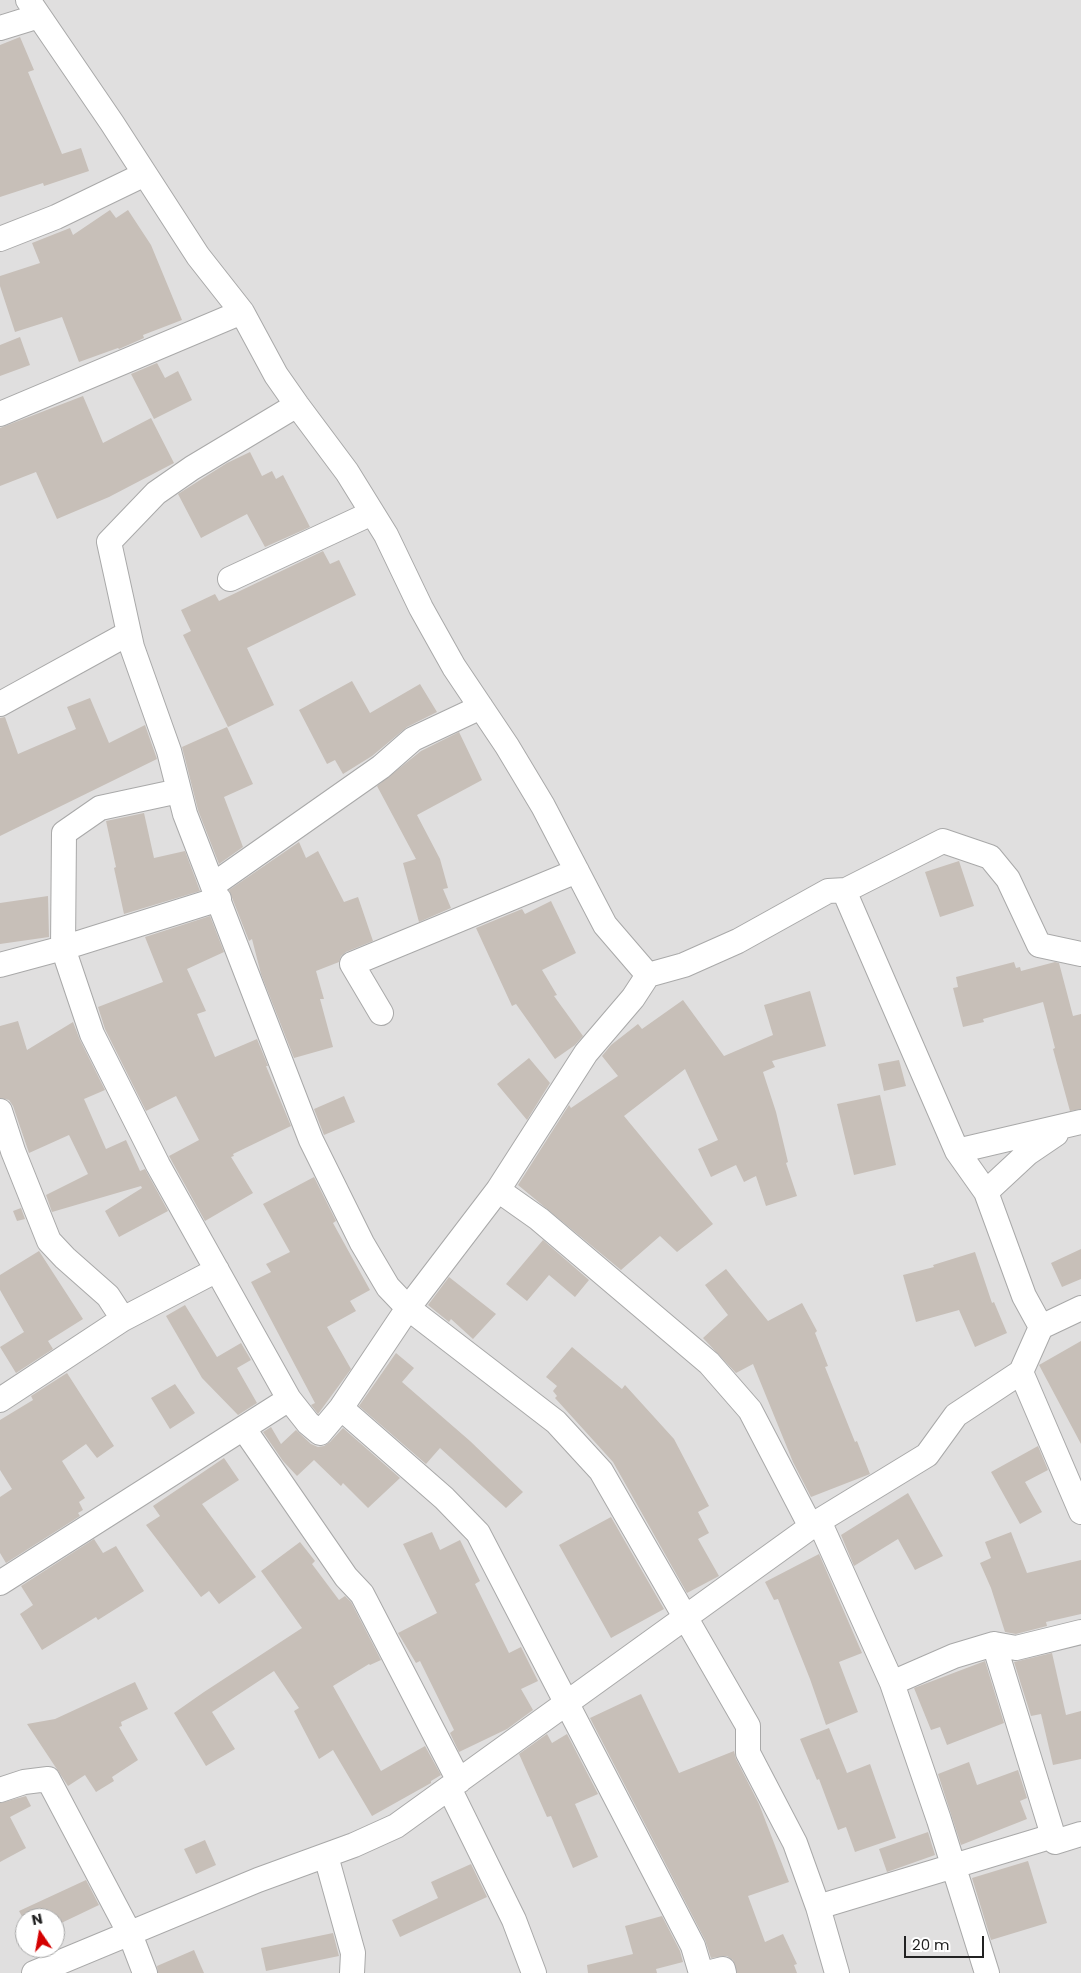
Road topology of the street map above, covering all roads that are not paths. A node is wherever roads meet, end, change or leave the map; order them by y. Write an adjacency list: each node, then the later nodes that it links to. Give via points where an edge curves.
1 (33, 8): 2 (street); 3 (street)
2 (0, 28)
3 (145, 174): 4 (street, via 56,217); 5 (street, via 198,256)
4 (0, 239)
5 (242, 312): 6 (street, via 276,375); 7 (street)
6 (297, 405): 8 (street, via 347,472); 10 (street, via 156,492 109,542)
7 (0, 414)
8 (372, 513): 9 (street); 12 (street, via 449,659)
9 (230, 579)
10 (129, 633): 11 (street); 13 (street, via 169,751)
11 (0, 704)
12 (481, 707): 14 (street, via 543,806); 16 (street, via 414,739)
13 (179, 791): 16 (street); 17 (street, via 100,808 64,833)
14 (577, 871): 20 (street, via 605,925); 21 (street, via 352,964)
15 (846, 890): 18 (street, via 943,841 990,857 1008,879 1039,945); 20 (street, via 828,891 738,941 684,965); 24 (street, via 844,893)
16 (216, 892): 17 (street); 28 (street, via 311,1140 362,1242 388,1287)
17 (62, 948): 19 (street); 27 (street, via 92,1034 158,1165)
18 (1081, 954)
19 (0, 965)
20 (648, 974): 25 (street, via 633,998 586,1053)
21 (381, 1013)
22 (0, 1111): 30 (street, via 49,1241 108,1296)
23 (1073, 1125): 24 (street); 26 (street, via 1028,1153)
24 (957, 1151): 26 (street)
25 (498, 1190): 28 (street); 38 (street, via 539,1219 709,1363 750,1410)
26 (986, 1192): 31 (street, via 1024,1296)
27 (217, 1270): 30 (street); 34 (street)
28 (408, 1308): 35 (street); 40 (street, via 556,1422 601,1471)
29 (1081, 1308): 31 (street)
30 (123, 1319): 33 (street)
31 (1041, 1328): 32 (street)
32 (1021, 1372): 37 (street); 38 (street, via 956,1415 928,1455)
33 (3, 1392)
34 (289, 1399): 35 (street, via 320,1433); 36 (street)
35 (340, 1408): 44 (street, via 444,1498 478,1533)
36 (244, 1429): 39 (street); 45 (street, via 346,1577 362,1594)
37 (1081, 1512)
38 (815, 1524): 40 (street); 43 (street)
39 (0, 1584)
40 (684, 1616): 44 (street); 51 (street, via 748,1726 748,1753 794,1844)
41 (1081, 1632): 42 (street, via 1016,1648)
42 (994, 1644): 43 (street, via 954,1656); 48 (street)
43 (892, 1683): 50 (street)
44 (567, 1703): 45 (street); 57 (street, via 693,1946)
45 (454, 1784): 49 (street, via 396,1826); 56 (street)
46 (0, 1790): 52 (street, via 48,1779)
47 (1081, 1834): 48 (street, via 1055,1842)
48 (1053, 1836): 50 (street)
49 (326, 1856): 52 (street, via 258,1880); 55 (street, via 353,1953)
50 (954, 1866): 51 (street); 61 (street)
51 (818, 1907): 60 (street)
52 (130, 1934): 53 (street); 54 (street)
53 (34, 1973)
54 (145, 1973)
55 (352, 1973)
56 (534, 1973)
57 (701, 1973)
58 (707, 1973): 59 (street, via 722,1969)
59 (724, 1973)
60 (837, 1973)
61 (988, 1973)

